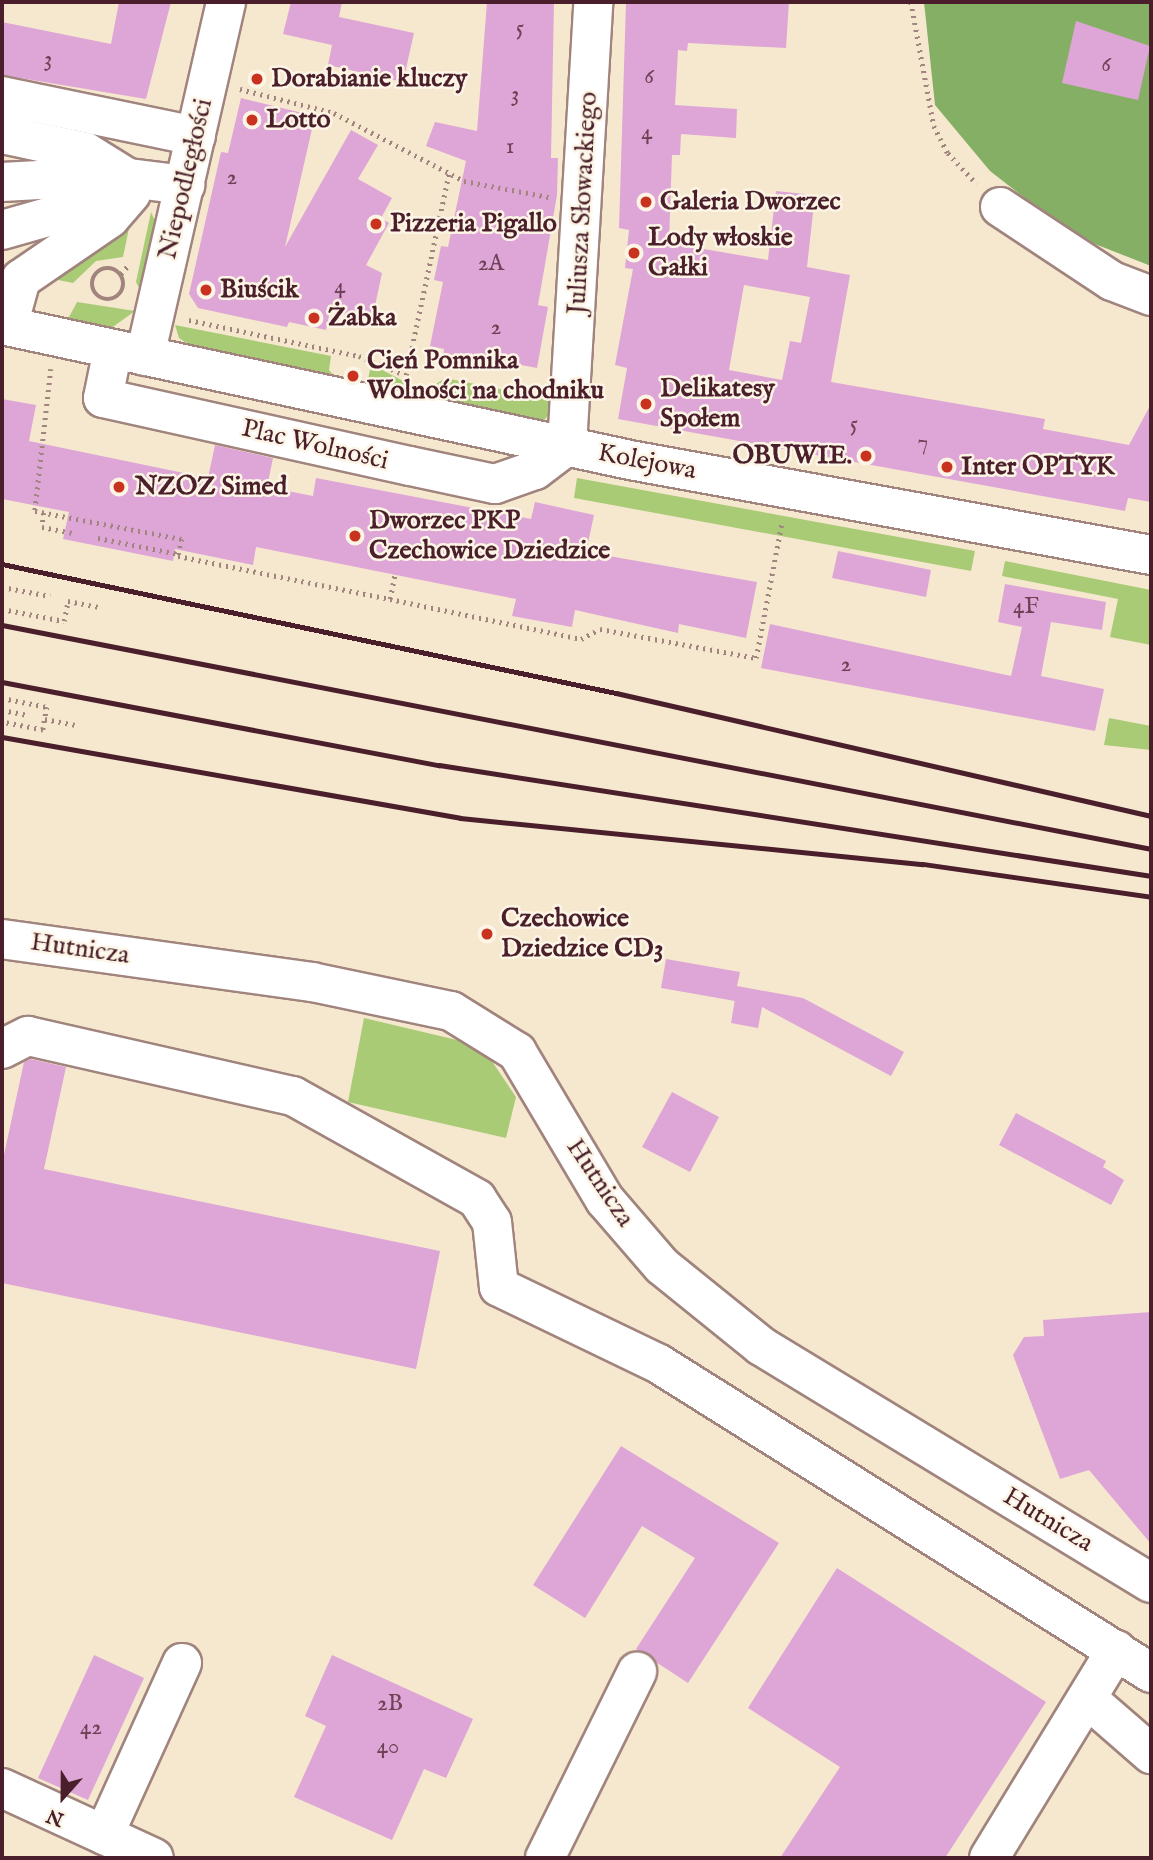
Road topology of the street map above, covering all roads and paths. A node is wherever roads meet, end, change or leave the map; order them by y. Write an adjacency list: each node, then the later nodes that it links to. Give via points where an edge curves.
1 (226, 2): 7 (street, Niepodległości)
2 (593, 2): 12 (street, Juliusza Słowackiego)
3 (911, 2): 13 (path, via 934,126 948,153)
4 (229, 86): 8 (path, via 334,113)
5 (2, 96): 7 (street)
6 (2, 135): 10 (street, via 86,152)
7 (196, 136): 11 (street, Niepodległości)
8 (449, 173): 12 (path, via 500,191); 21 (path)
9 (2, 182): 10 (street)
10 (128, 185): 11 (street); 14 (street); 18 (street, via 110,218 21,279)
11 (185, 185): 19 (street, Niepodległości)
12 (583, 200): 23 (street, Juliusza Słowackiego)
13 (1000, 207): 16 (street, via 1112,281)
14 (2, 230)
15 (102, 269): 15 (path, via 94,276 94,291 115,298 124,278 117,270)
16 (1151, 296)
17 (181, 310): 21 (path, via 186,320 359,356)
18 (5, 326): 19 (street, Kolejowa)
19 (129, 352): 23 (street, Kolejowa); 23 (street, Plac Wolności, via 103,398 410,467 513,482)
20 (51, 366): 25 (path, via 35,511)
21 (406, 375): 22 (path)
22 (416, 377)
23 (567, 446): 29 (street, Kolejowa)
24 (784, 511): 33 (path, via 756,658 600,629 581,639)
25 (44, 513): 26 (path, via 42,527); 28 (path, via 182,539)
26 (72, 533)
27 (98, 538): 28 (path)
28 (179, 554): 33 (path)
29 (1151, 555)
30 (395, 573): 33 (path)
31 (2, 587): 32 (path)
32 (50, 596)
33 (390, 599)
34 (99, 607): 35 (path, via 68,601 64,621)
35 (2, 609)
36 (2, 698): 39 (path, via 47,707)
37 (2, 710): 38 (path)
38 (27, 715)
39 (45, 719): 40 (path, via 43,730); 41 (path)
40 (2, 722)
41 (76, 725)
42 (2, 939): 44 (street, Hutnicza, via 312,982 451,1011 517,1052 605,1200 662,1266 701,1298 761,1346)
43 (2, 1048): 45 (street, via 28,1036 293,1097 477,1199 492,1222 499,1287 659,1363)
44 (1151, 1583)
45 (1116, 1650): 48 (street); 49 (street)
46 (181, 1663): 52 (street)
47 (637, 1672): 54 (street)
48 (1151, 1672)
49 (1090, 1701): 50 (street); 55 (street)
50 (1151, 1754)
51 (2, 1788): 52 (street)
52 (104, 1835): 53 (street)
53 (154, 1858)
54 (545, 1858)
55 (989, 1858)

